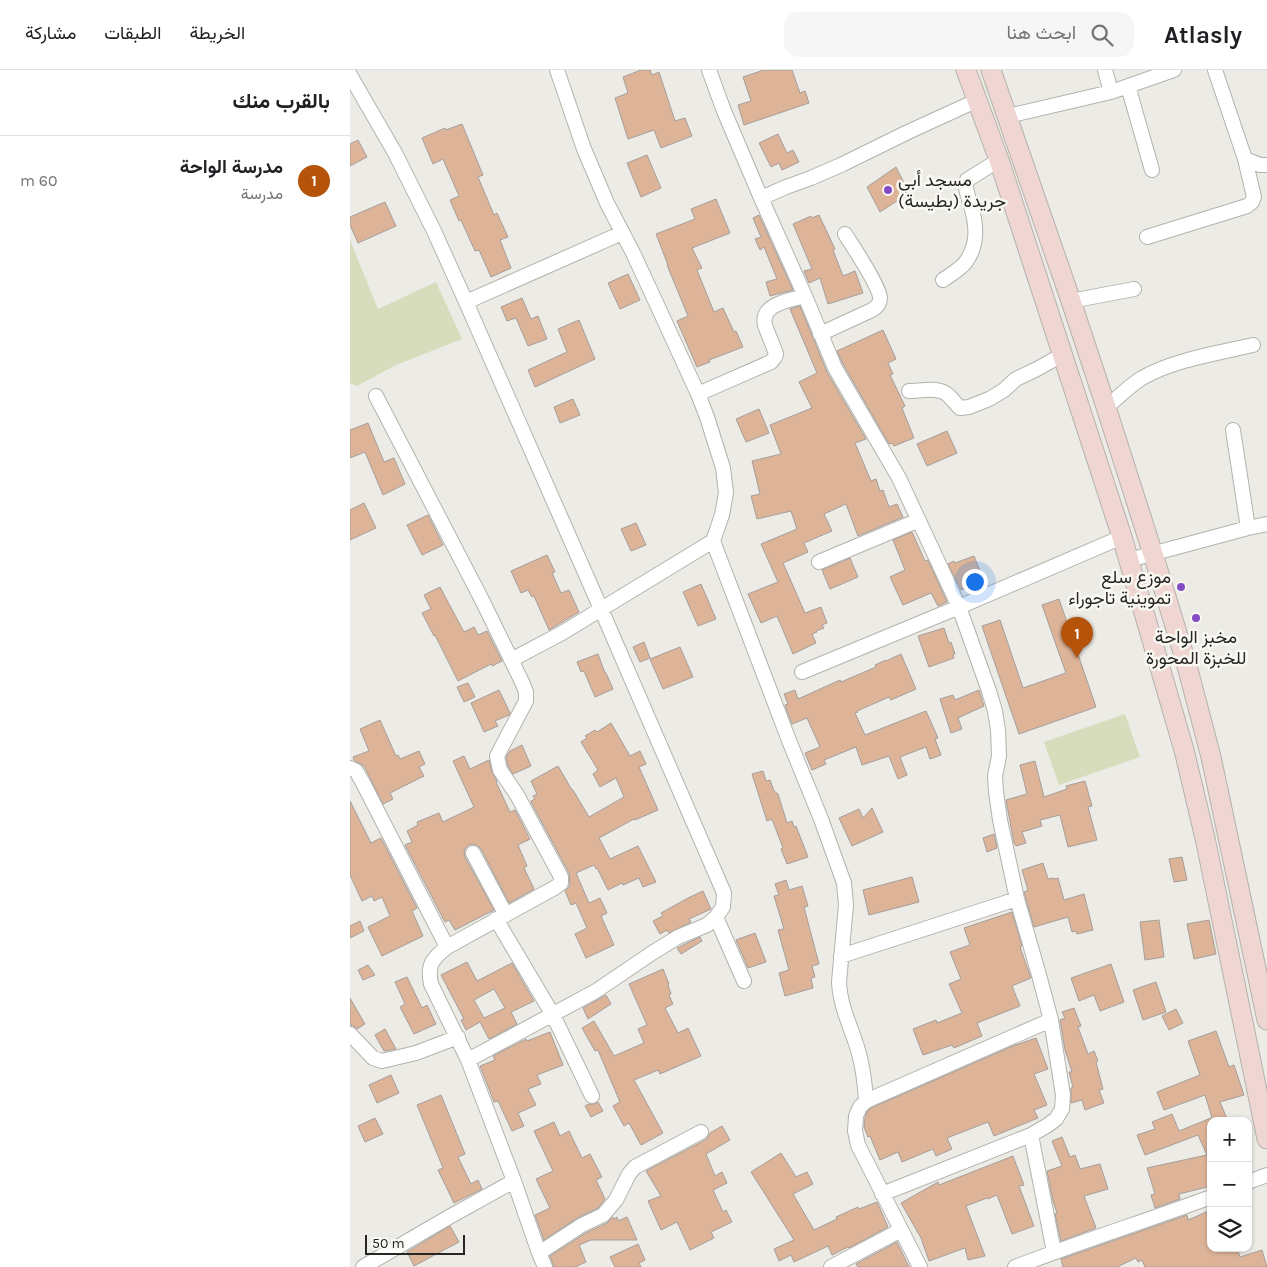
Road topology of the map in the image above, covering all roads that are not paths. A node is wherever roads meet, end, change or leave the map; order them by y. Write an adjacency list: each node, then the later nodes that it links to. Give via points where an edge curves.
1 (357, 70): 9 (street)
2 (556, 70): 19 (street, via 584,149)
3 (710, 70): 18 (street)
4 (966, 70): 12 (main road)
5 (991, 70): 13 (main road)
6 (1105, 70): 11 (street)
7 (1174, 70): 10 (street)
8 (1215, 70): 14 (street)
9 (350, 75): 26 (street, via 395,153)
10 (1128, 86): 11 (street); 17 (street)
11 (1111, 92): 13 (street)
12 (978, 100): 15 (main road); 18 (street, via 843,164)
13 (1008, 116): 25 (main road)
14 (1246, 159): 16 (street); 21 (street, via 1254,197 1247,206)
15 (999, 160): 22 (street, via 965,184 976,232 973,250 964,264); 29 (main road)
16 (1267, 165)
17 (1152, 170)
18 (761, 198): 24 (street)
19 (622, 233): 26 (street); 31 (street)
20 (845, 234): 27 (street, via 875,284 880,300 872,310)
21 (1147, 238)
22 (943, 280)
23 (1134, 289): 25 (street)
24 (805, 296): 27 (street); 31 (street, via 769,308 765,313 764,320 776,354 771,362)
25 (1071, 301): 33 (main road)
26 (466, 302): 44 (street)
27 (820, 334): 35 (street, via 834,368 899,478)
28 (1253, 345): 33 (street, via 1171,366 1142,378)
29 (1062, 355): 30 (street, via 1016,379 989,399 969,407 960,408 942,390); 38 (main road)
30 (909, 391)
31 (698, 394): 39 (street, via 723,468 726,493)
32 (376, 396): 45 (street)
33 (1106, 407): 40 (main road)
34 (1233, 430): 37 (street)
35 (918, 520): 42 (street); 43 (street)
36 (1267, 524): 37 (street)
37 (1248, 528): 40 (street)
38 (1122, 537): 41 (main road); 43 (street)
39 (713, 542): 44 (street); 53 (street, via 844,883 846,905)
40 (1153, 554): 41 (street); 57 (main road, via 1211,757)
41 (1129, 560): 65 (main road, via 1184,750)
42 (820, 562)
43 (959, 607): 46 (street); 49 (street, via 995,711 999,756 996,792)
44 (601, 609): 45 (street); 51 (street, via 724,893 723,907)
45 (511, 660): 50 (street, via 526,692 526,701 497,756 500,770 517,795 561,877 561,883)
46 (802, 672)
47 (350, 768): 52 (street, via 362,781)
48 (473, 853): 50 (street)
49 (1017, 899): 53 (street); 56 (street)
50 (501, 917): 52 (street); 55 (street)
51 (716, 917): 54 (street); 55 (street)
52 (447, 948): 59 (street, via 432,960 429,972)
53 (841, 956): 62 (street, via 839,991 860,1057)
54 (744, 981)
55 (553, 1015): 60 (street); 61 (street)
56 (1051, 1020): 62 (street); 64 (street, via 1063,1096 1062,1109 1048,1125)
57 (1267, 1020)
58 (350, 1034): 59 (street, via 373,1058 382,1061 416,1053)
59 (458, 1037): 60 (street)
60 (468, 1060): 67 (street)
61 (592, 1096)
62 (866, 1101): 69 (street, via 856,1116 855,1131 858,1145)
63 (701, 1132): 72 (street, via 635,1167 603,1215)
64 (1031, 1135): 69 (street); 73 (street)
65 (1267, 1139)
66 (1267, 1175): 68 (street)
67 (514, 1181): 72 (street); 74 (street)
68 (1252, 1181)
69 (882, 1194): 71 (street)
70 (1207, 1198): 73 (street)
71 (901, 1230): 76 (street); 77 (street)
72 (539, 1252): 75 (street)
73 (1054, 1252): 78 (street)
74 (363, 1267)
75 (545, 1267)
76 (831, 1267)
77 (920, 1267)
78 (1015, 1267)

